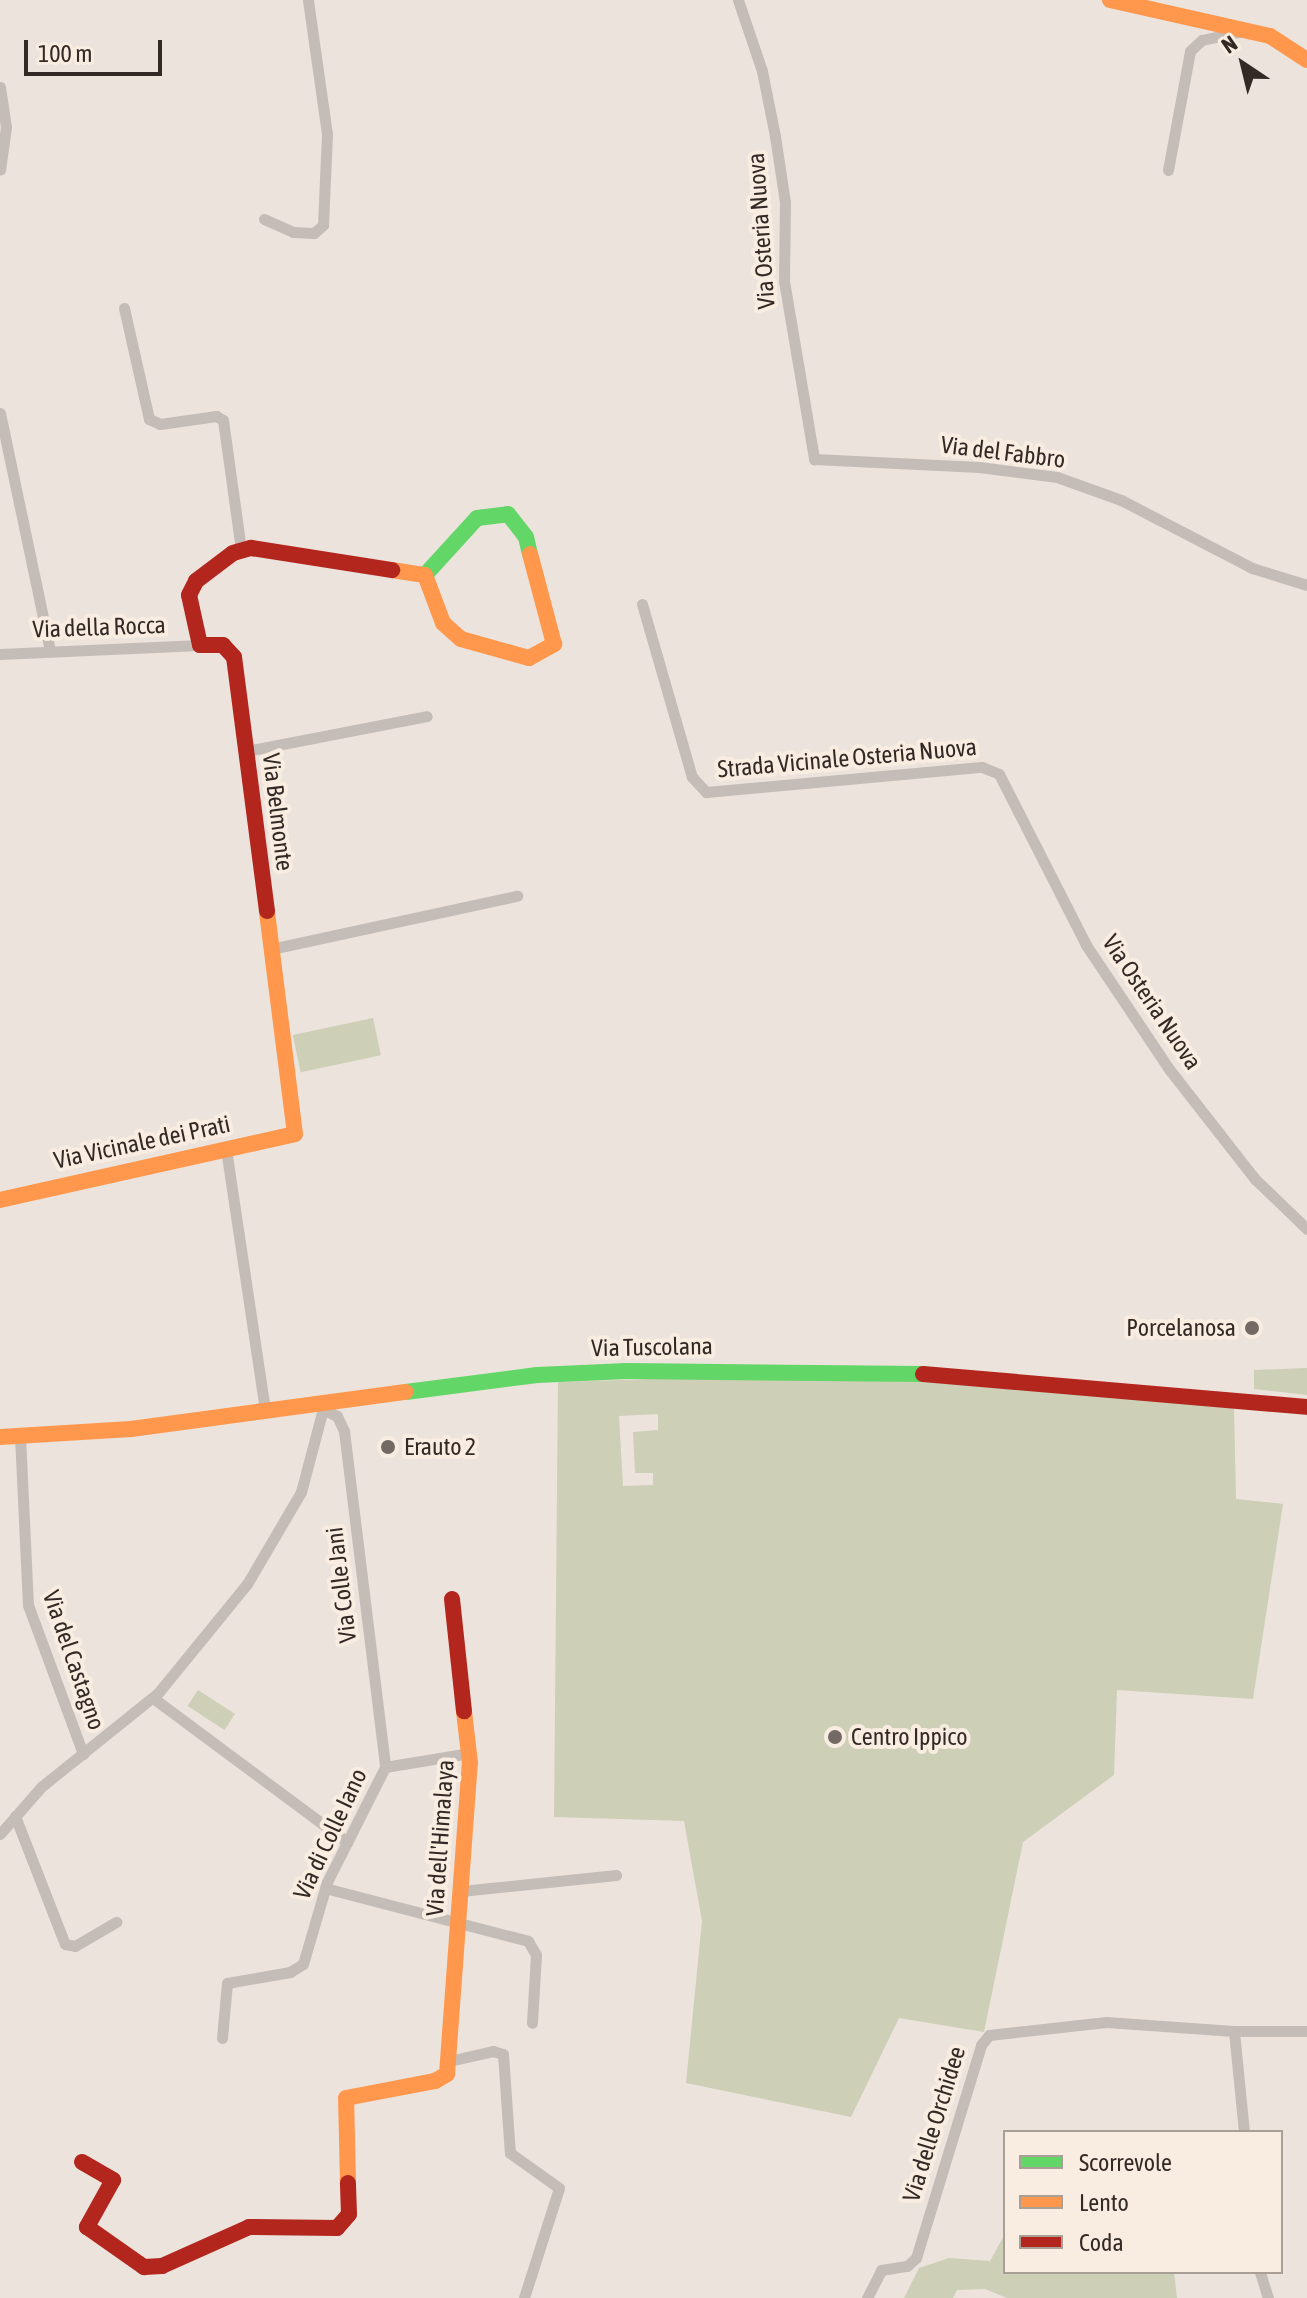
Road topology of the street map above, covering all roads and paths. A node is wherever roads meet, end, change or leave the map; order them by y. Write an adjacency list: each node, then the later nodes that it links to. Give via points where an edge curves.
1 (308, 0): 9 (street, via 327,134 323,225 316,232 293,232)
2 (738, 0): 12 (street, Via Osteria Nuova, via 762,71 775,136 785,202 785,288)
3 (1110, 0): 4 (street)
4 (1248, 29): 5 (street, via 1282,41); 8 (street, via 1236,36 1202,40 1190,51)
5 (1307, 60)
6 (0, 87): 7 (street, via 6,127)
7 (0, 170)
8 (1168, 170)
9 (264, 219)
10 (124, 308): 13 (street, via 149,419 160,424 216,416 223,420)
11 (0, 413): 18 (street)
12 (816, 461): 15 (street, Via del Fabbro, via 967,466 1052,476 1110,495 1245,565)
13 (241, 549): 14 (street); 17 (street, via 190,591)
14 (425, 575): 14 (street, via 443,623 461,639 529,658 554,644 525,533 508,514 486,513 469,524)
15 (1307, 585)
16 (642, 604): 22 (street, Strada Vicinale Osteria Nuova, via 691,775 703,791 982,767)
17 (200, 645): 18 (street, Via della Rocca); 21 (street, Via Belmonte, via 223,645 232,654)
18 (50, 651): 19 (street, Via della Rocca)
19 (0, 654)
20 (427, 716): 21 (street)
21 (246, 751): 24 (street, Via Belmonte)
22 (999, 774): 28 (street, Via Osteria Nuova, via 1086,945 1169,1069 1249,1172)
23 (517, 896): 24 (street)
24 (271, 949): 25 (street, Via Belmonte)
25 (295, 1134): 26 (street, Via Vicinale dei Prati)
26 (226, 1149): 27 (street, Via Vicinale dei Prati); 31 (street)
27 (0, 1200)
28 (1307, 1229)
29 (324, 1405): 30 (street, Via Tuscolana, via 537,1375 783,1369 937,1374); 31 (street, Via Tuscolana); 35 (street, via 304,1485 275,1541); 38 (street, Via Colle Jani, via 344,1431)
30 (1307, 1407)
31 (265, 1410): 32 (street, Via Tuscolana, via 116,1431)
32 (20, 1436): 33 (street, Via Tuscolana); 37 (street, Via del Castagno, via 28,1605)
33 (0, 1437)
34 (452, 1599): 36 (street, Via dell'Himalaya)
35 (153, 1698): 37 (street); 41 (street)
36 (470, 1753): 38 (street, Via di Colle Iano); 44 (street, Via dell'Himalaya)
37 (83, 1754): 39 (street)
38 (385, 1767): 41 (street, Via di Colle Iano)
39 (15, 1816): 40 (street); 45 (street, via 65,1944 75,1946)
40 (0, 1834)
41 (347, 1842): 43 (street, Via di Colle Iano)
42 (616, 1875): 44 (street)
43 (325, 1888): 46 (street); 50 (street, Via di Colle Iano, via 300,1968 226,1985)
44 (461, 1891): 46 (street, Via dell'Himalaya)
45 (116, 1922)
46 (459, 1923): 47 (street, via 533,1946); 51 (street, Via dell'Himalaya)
47 (532, 2023)
48 (1234, 2031): 49 (street); 52 (street); 56 (street, Via delle Orchidee, via 1098,2022 986,2037 916,2258 907,2266 881,2270)
49 (1307, 2031)
50 (222, 2038)
51 (449, 2061): 53 (street, Via dell'Himalaya, via 443,2078 346,2098 349,2214 337,2228 249,2227 158,2267 144,2267 87,2227 113,2180); 55 (street, via 503,2054 510,2153 559,2188)
52 (1244, 2130)
53 (82, 2162)
54 (1261, 2274): 57 (street)
55 (524, 2298)
56 (867, 2298)
57 (1268, 2298)

